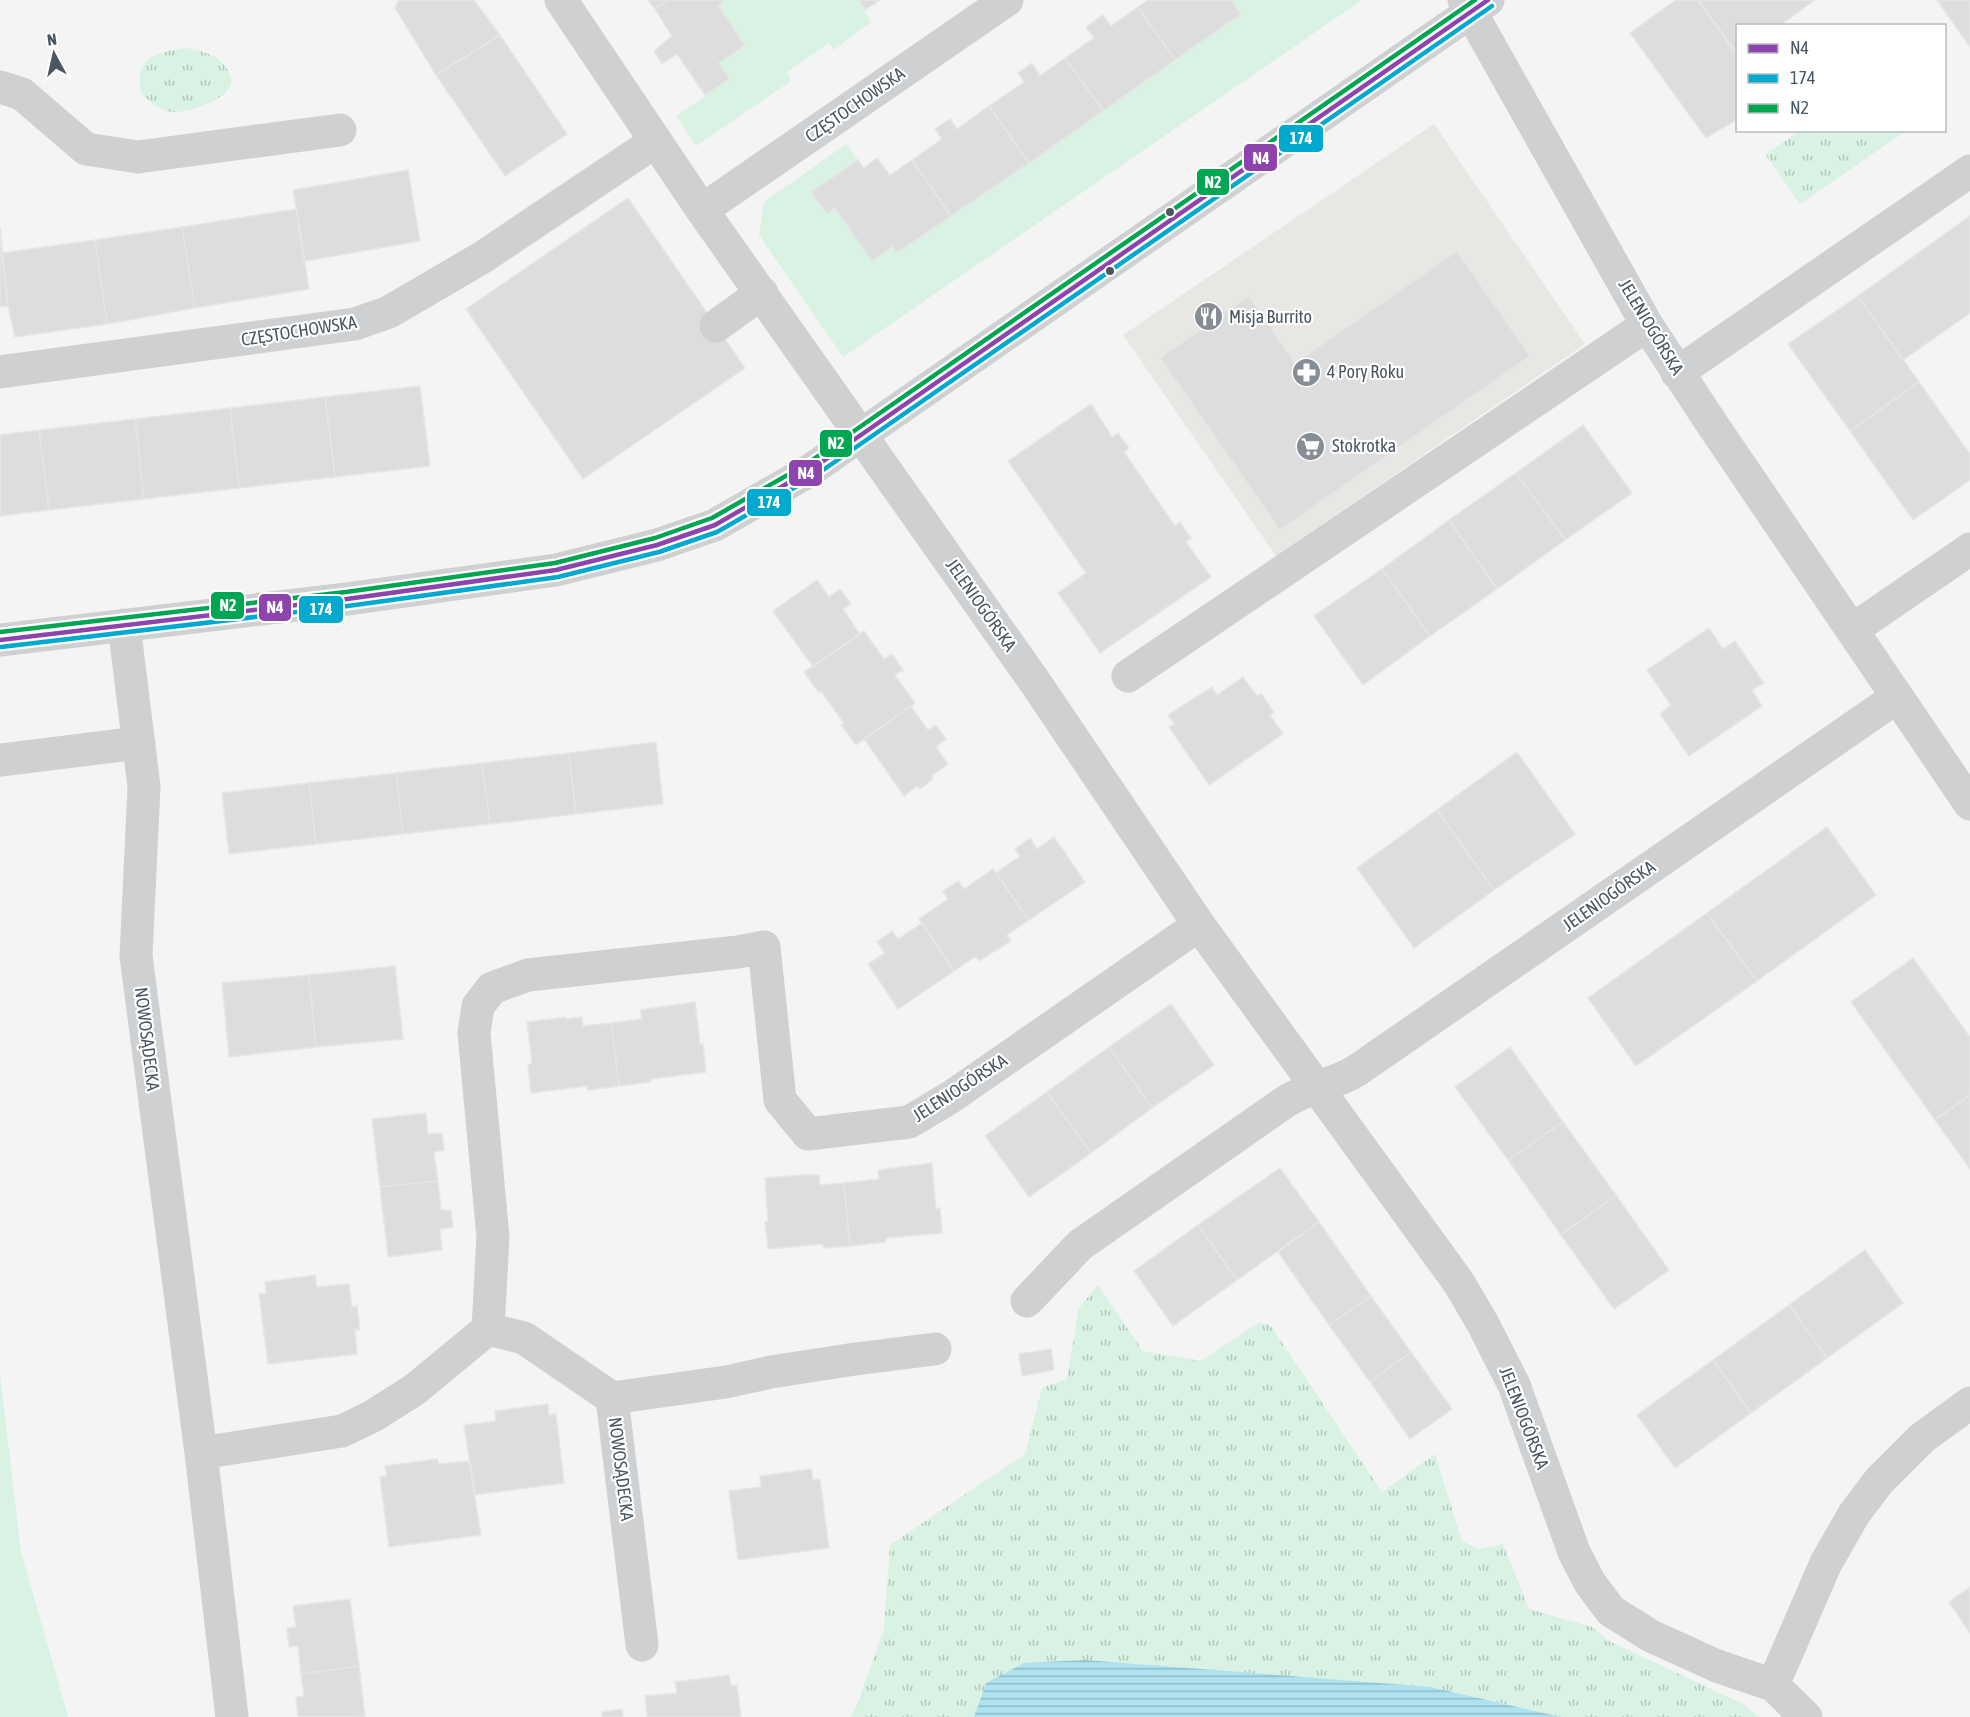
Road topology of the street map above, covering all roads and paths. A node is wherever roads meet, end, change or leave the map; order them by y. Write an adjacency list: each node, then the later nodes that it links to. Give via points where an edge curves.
1 (561, 0): 6 (street)
2 (1007, 0): 8 (street, CZĘSTOCHOWSKA)
3 (1475, 4): 10 (street, JELENIOGÓRSKA); 14 (street)
4 (0, 87): 5 (street, via 22,94 86,149 138,157)
5 (340, 130)
6 (656, 141): 8 (street); 12 (street, CZĘSTOCHOWSKA, via 483,257 389,312 355,324)
7 (1970, 171): 13 (street)
8 (702, 210): 9 (street)
9 (762, 293): 11 (street); 14 (street)
10 (1647, 325): 13 (street, JELENIOGÓRSKA); 19 (street)
11 (716, 326)
12 (0, 372)
13 (1677, 373): 17 (street, JELENIOGÓRSKA)
14 (861, 435): 16 (street, via 809,471 715,525 657,545 556,570); 24 (street, JELENIOGÓRSKA)
15 (1970, 549): 17 (street)
16 (124, 625): 18 (street); 21 (street, NOWOSĄDECKA)
17 (1852, 630): 20 (street, JELENIOGÓRSKA)
18 (0, 640)
19 (1128, 676)
20 (1898, 697): 23 (street, JELENIOGÓRSKA); 25 (street, JELENIOGÓRSKA, via 1356,1071 1342,1080)
21 (139, 743): 22 (street); 31 (street, NOWOSĄDECKA, via 144,787 136,956)
22 (0, 760)
23 (1970, 804)
24 (1199, 925): 25 (street, JELENIOGÓRSKA); 27 (street, JELENIOGÓRSKA, via 909,1122 808,1134 780,1100 764,947 528,975 492,988 478,1006 474,1033 493,1237)
25 (1316, 1087): 26 (street, JELENIOGÓRSKA, via 1296,1094 1080,1245); 33 (street, JELENIOGÓRSKA, via 1459,1283 1484,1324 1514,1385 1574,1552 1611,1611 1651,1636)
26 (1027, 1301)
27 (488, 1329): 29 (street, NOWOSĄDECKA, via 524,1338); 31 (street, via 414,1390 342,1431)
28 (935, 1349): 29 (street)
29 (612, 1398): 32 (street, NOWOSĄDECKA)
30 (1970, 1403): 33 (street, via 1922,1438 1879,1481 1854,1514 1826,1563)
31 (201, 1453): 34 (street, NOWOSĄDECKA)
32 (642, 1645)
33 (1773, 1686): 35 (street, JELENIOGÓRSKA)
34 (232, 1717)
35 (1806, 1717)

